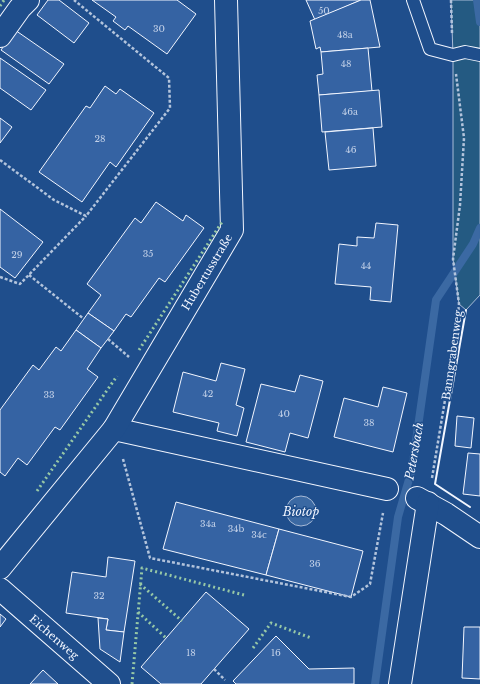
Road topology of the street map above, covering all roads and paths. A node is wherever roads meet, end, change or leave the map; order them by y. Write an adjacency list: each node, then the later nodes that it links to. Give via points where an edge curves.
1 (28, 0): 6 (street)
2 (74, 0): 10 (path, via 169,78 170,108)
3 (226, 0): 14 (street, Hubertusstraße, via 232,230)
4 (413, 0): 7 (lane, via 430,49)
5 (451, 0): 7 (path, Banngrabenweg)
6 (0, 36)
7 (459, 54): 8 (lane); 16 (path, Banngrabenweg, via 464,138 454,260 459,304 456,334)
8 (480, 55)
9 (0, 160): 10 (path, via 54,200)
10 (86, 216): 11 (path)
11 (29, 275): 12 (path, via 20,284); 13 (path)
12 (0, 277)
13 (84, 319)
14 (114, 429): 15 (street); 15 (path, via 150,558 351,597 370,584); 18 (street, Hubertusstraße)
15 (387, 490)
16 (421, 500): 17 (street); 23 (street)
17 (480, 538)
18 (0, 568)
19 (0, 589): 22 (street, Eichenweg)
20 (214, 669): 21 (path)
21 (225, 680)
22 (108, 684)
23 (400, 684)

